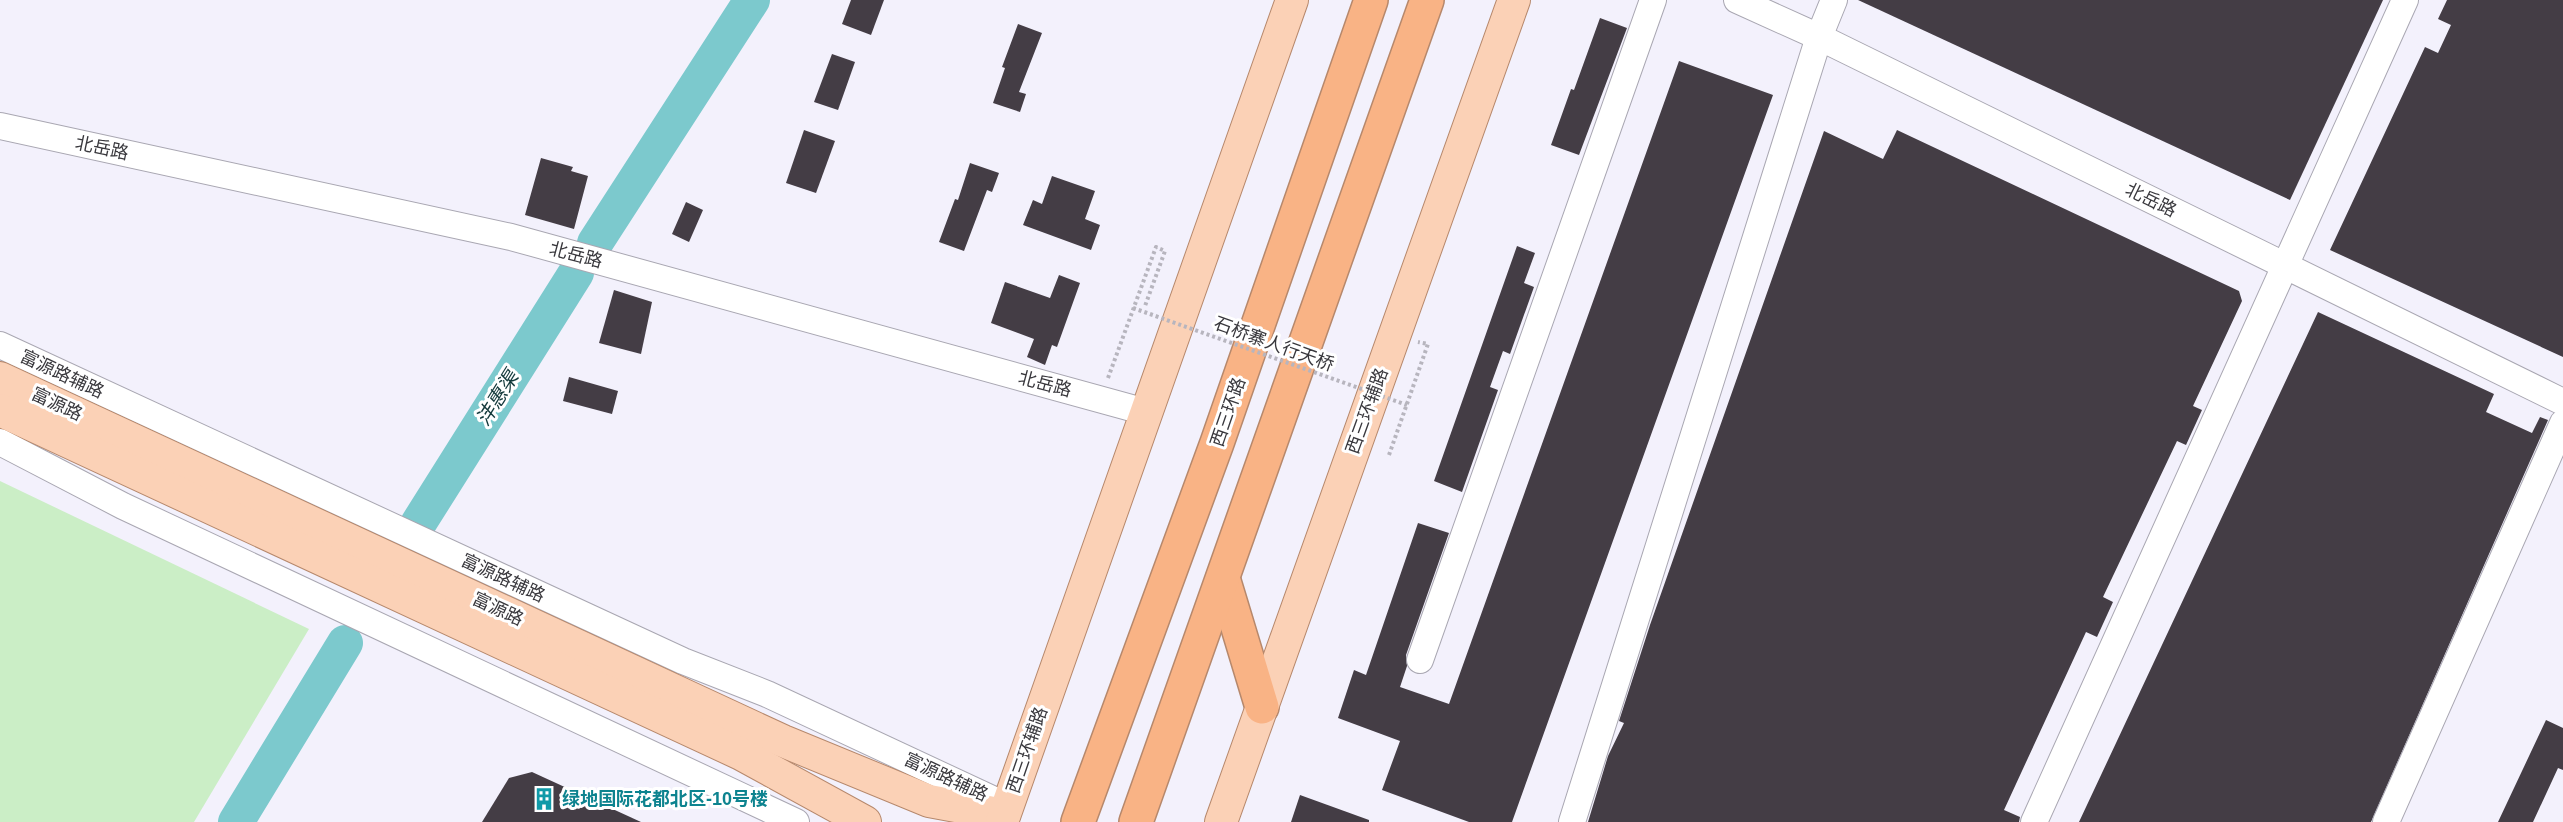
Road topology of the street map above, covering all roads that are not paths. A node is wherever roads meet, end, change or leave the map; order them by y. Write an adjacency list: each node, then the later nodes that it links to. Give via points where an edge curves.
1 (1292, 0): 16 (main road, 西三环辅路)
2 (1371, 0): 25 (highway, 西三环路, via 1217,443)
3 (1427, 0): 19 (highway)
4 (1514, 0): 21 (main road, 西三环辅路)
5 (1653, 0): 20 (street)
6 (1737, 0): 9 (street, 北岳路)
7 (1834, 0): 9 (street)
8 (2405, 0): 11 (street)
9 (1819, 37): 11 (street, 北岳路); 28 (street)
10 (0, 126): 16 (street, 北岳路, via 511,237)
11 (2284, 265): 14 (street, 北岳路); 29 (street)
12 (0, 345): 22 (street, 富源路辅路, via 683,661 767,694)
13 (0, 378): 22 (main road, 富源路, via 783,741 929,801)
14 (2563, 402)
15 (0, 410): 24 (main road, 富源路, via 741,754)
16 (1146, 412): 22 (main road, 西三环辅路)
17 (2563, 423): 30 (street)
18 (0, 442): 23 (street, via 123,506)
19 (1223, 578): 21 (highway); 26 (highway)
20 (1420, 660)
21 (1262, 707): 27 (main road, 西三环辅路)
22 (1005, 814)
23 (796, 822)
24 (865, 822)
25 (1078, 822)
26 (1136, 822)
27 (1221, 822)
28 (1572, 822)
29 (2034, 822)
30 (2386, 822)

